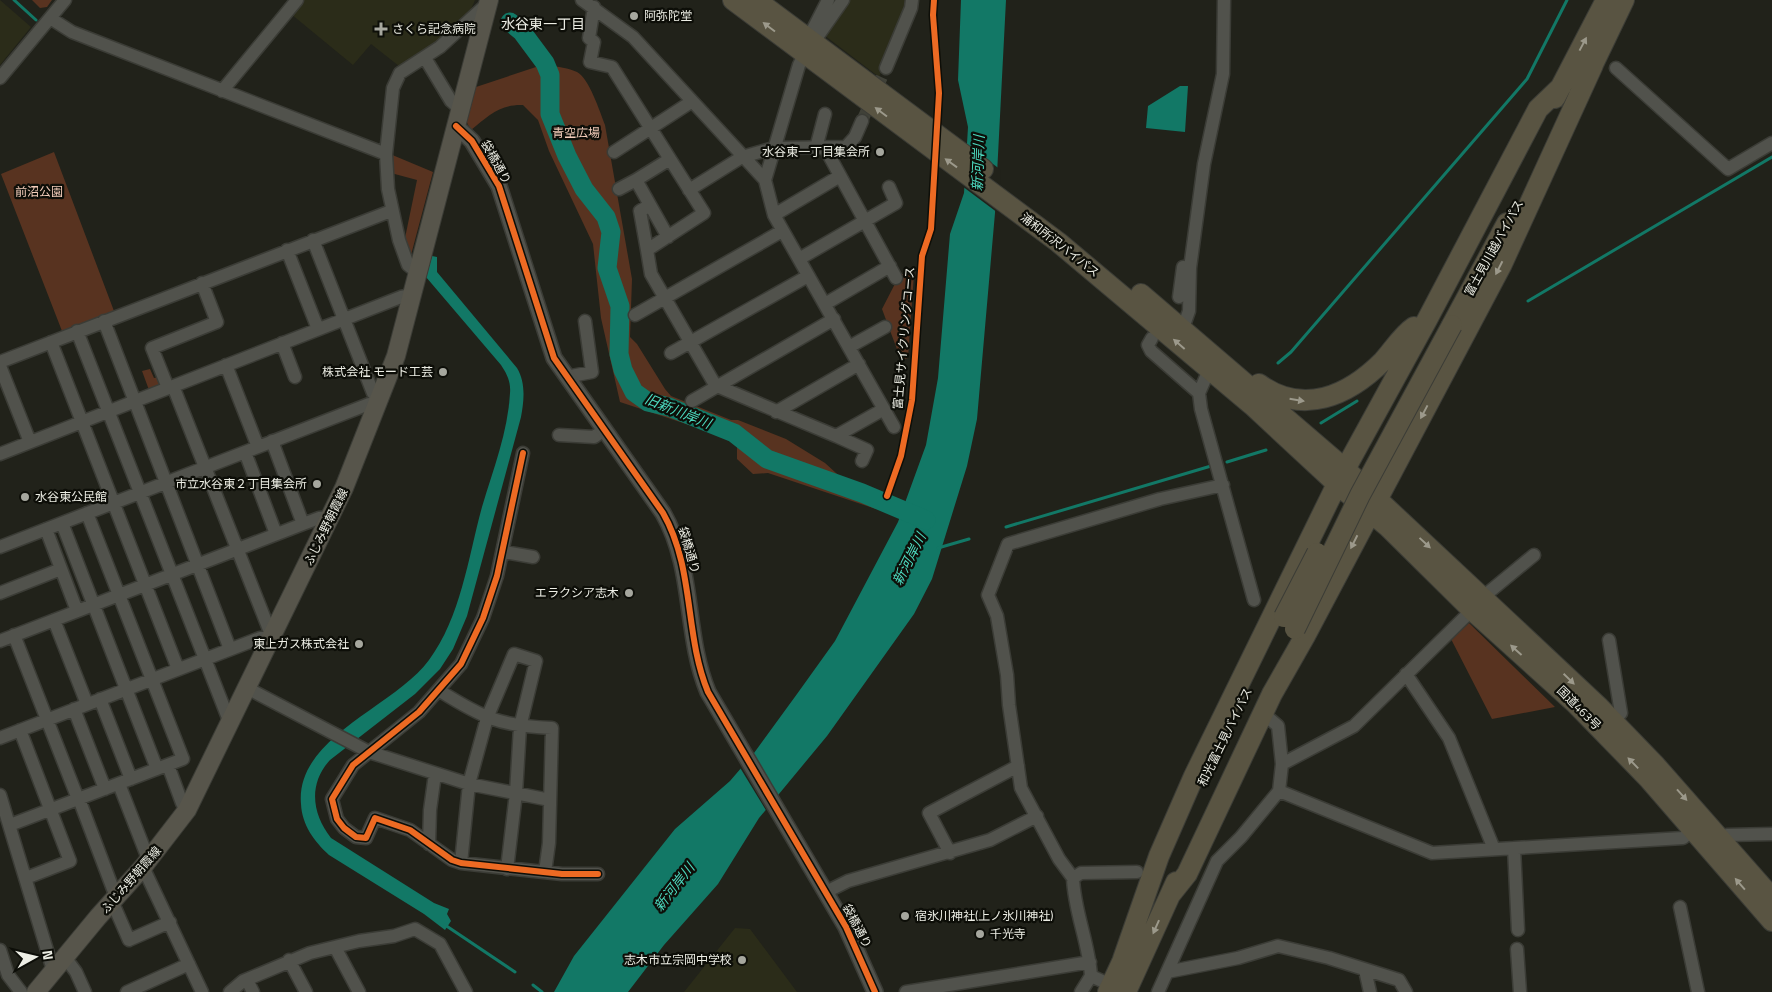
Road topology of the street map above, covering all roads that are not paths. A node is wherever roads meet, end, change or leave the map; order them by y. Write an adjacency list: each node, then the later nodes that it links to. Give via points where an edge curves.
1 (65, 0): 14 (street)
2 (297, 0): 21 (street)
3 (733, 0): 15 (highway, 浦和所沢バイパス, one-way to 3)
4 (756, 0): 13 (highway, 浦和所沢バイパス)
5 (828, 0): 15 (street)
6 (843, 0): 15 (street)
7 (912, 0): 18 (street)
8 (1224, 0): 42 (street, via 1223,74)
9 (1606, 0): 66 (highway, 富士見川越バイパス, one-way to 9)
10 (1624, 0): 17 (highway, 富士見川越バイパス)
11 (488, 2): 16 (street); 24 (main road, ふじみ野朝霞線)
12 (591, 3): 22 (street, via 633,37); 26 (street, via 589,38 594,42 590,62 612,67)
13 (775, 6): 15 (highway, 浦和所沢バイパス)
14 (46, 24): 20 (street); 21 (street)
15 (809, 45): 28 (street, via 799,65); 40 (highway, 浦和所沢バイパス)
16 (425, 58): 24 (street); 31 (street, via 395,79)
17 (1593, 65): 66 (highway, 富士見川越バイパス); 108 (highway, one-way to 108, via 1502,264)
18 (886, 68)
19 (1616, 68): 27 (street, via 1728,169)
20 (0, 78)
21 (222, 91): 31 (street)
22 (691, 102): 26 (street); 32 (street)
23 (825, 114): 29 (street)
24 (458, 118): 53 (main road, ふじみ野朝霞線); 82 (street, 袋橋通り, via 499,186 548,343)
25 (862, 121): 29 (street, via 851,144)
26 (650, 128): 30 (street); 33 (street)
27 (1772, 143)
28 (774, 148): 29 (street); 32 (street); 36 (street)
29 (820, 148): 34 (street)
30 (614, 152)
31 (386, 154): 43 (street)
32 (742, 157): 36 (street); 39 (street)
33 (670, 160): 35 (street); 39 (street)
34 (840, 176): 44 (street); 45 (street)
35 (636, 180): 38 (street); 41 (street)
36 (765, 180): 44 (street)
37 (889, 187): 45 (street, via 896,203)
38 (619, 189)
39 (689, 190): 47 (street, via 704,213)
40 (1019, 204): 68 (highway, 浦和所沢バイパス); 81 (highway, 浦和所沢バイパス, one-way to 40, via 1098,275)
41 (650, 205): 47 (street); 50 (street, via 640,211)
42 (1198, 209): 58 (street, via 1190,224); 68 (street, via 1190,268 1189,311)
43 (391, 211): 48 (street); 53 (street, via 408,265)
44 (774, 215): 46 (street)
45 (865, 222): 51 (street); 52 (street)
46 (782, 230): 51 (street); 59 (street)
47 (668, 236): 50 (street)
48 (313, 240): 49 (street); 62 (street)
49 (287, 250): 56 (street); 69 (street)
50 (647, 250): 59 (street, via 651,274)
51 (799, 259): 54 (street)
52 (890, 266): 55 (street); 60 (street)
53 (418, 273): 57 (main road, ふじみ野朝霞線)
54 (808, 276): 60 (street); 73 (street)
55 (896, 278)
56 (202, 284): 64 (street); 85 (street, via 217,322 152,348)
57 (412, 295): 62 (street); 89 (main road, ふじみ野朝霞線)
58 (1179, 297)
59 (665, 298): 61 (street); 73 (street)
60 (825, 304): 63 (street)
61 (635, 315)
62 (344, 319): 69 (street); 89 (street, via 373,393)
63 (834, 320): 75 (street); 84 (street)
64 (104, 321): 70 (street); 87 (street)
65 (585, 321): 82 (street, via 592,372)
66 (1439, 322): 81 (highway, one-way to 66, via 1242,371 1275,395 1304,401 1328,398 1381,363 1411,328); 108 (highway, 富士見川越バイパス, bridge); 108 (highway)
67 (885, 328): 75 (street)
68 (1183, 328): 81 (highway, 浦和所沢バイパス)
69 (318, 329): 74 (street)
70 (77, 331): 72 (street); 91 (street)
71 (1152, 338): 86 (street, via 1148,346 1151,351)
72 (51, 342): 77 (street); 93 (street)
73 (691, 342): 76 (street); 84 (street)
74 (282, 343): 79 (street); 83 (street)
75 (850, 347): 78 (street)
76 (671, 353)
77 (0, 362)
78 (859, 364): 90 (street); 92 (street)
79 (226, 365): 85 (street); 100 (street)
80 (0, 366): 99 (street)
81 (1216, 366): 86 (street); 108 (highway, 浦和所沢バイパス)
82 (566, 377): 95 (street, 袋橋通り)
83 (295, 378)
84 (716, 386): 88 (street); 92 (street)
85 (171, 387): 87 (street); 105 (street)
86 (1199, 393): 107 (street)
87 (135, 401): 91 (street); 106 (street)
88 (692, 401)
89 (380, 402): 98 (street); 112 (main road, ふじみ野朝霞線)
90 (884, 409): 94 (street); 97 (street)
91 (109, 411): 93 (street); 109 (street)
92 (776, 412): 97 (street)
93 (82, 422): 99 (street); 110 (street)
94 (894, 427)
95 (604, 430): 96 (street, via 594,437); 189 (street, 袋橋通り, via 664,513 673,531 684,567 695,654 701,674 730,732)
96 (559, 435)
97 (836, 436): 104 (street, via 867,450)
98 (272, 441): 100 (street); 114 (street)
99 (30, 442): 103 (street)
100 (258, 447): 101 (street)
101 (244, 452): 105 (street); 116 (street)
102 (523, 452): 119 (street)
103 (0, 454)
104 (862, 461)
105 (204, 467): 106 (street); 118 (street)
106 (166, 482): 109 (street); 122 (street)
107 (1223, 485): 128 (street); 159 (street, via 1160,499 1008,544 988,595 997,616)
108 (1356, 491): 129 (highway, 国道463号); 133 (highway, 和光富士見バイパス, bridge); 149 (highway, one-way to 149); 201 (highway, via 1194,776 1158,856)
109 (140, 492): 110 (street); 124 (street)
110 (114, 502): 111 (street); 125 (street)
111 (87, 513): 113 (street); 127 (street)
112 (330, 517): 114 (street); 135 (main road, ふじみ野朝霞線)
113 (62, 523): 115 (street); 130 (street)
114 (303, 524): 116 (street)
115 (46, 529): 117 (street); 123 (street)
116 (276, 534): 118 (street)
117 (0, 547)
118 (237, 550): 122 (street); 135 (street)
119 (504, 552): 121 (street); 145 (street, via 477,633 461,664)
120 (1534, 554): 129 (street)
121 (533, 557)
122 (198, 565): 124 (street); 138 (street)
123 (61, 569): 126 (street); 131 (street)
124 (172, 575): 125 (street); 139 (street)
125 (146, 585): 127 (street); 140 (street)
126 (0, 593)
127 (120, 596): 130 (street); 142 (street)
128 (1254, 600)
129 (1478, 603): 141 (street); 153 (highway, 国道463号, one-way to 153); 174 (highway, 国道463号, one-way to 129)
130 (94, 606): 131 (street); 144 (street)
131 (77, 611): 132 (street)
132 (54, 620): 134 (street); 147 (street)
133 (1290, 623): 190 (highway, 和光富士見バイパス); 201 (highway, 和光富士見バイパス, via 1204,779)
134 (14, 635): 137 (street); 151 (street)
135 (272, 637): 138 (street); 143 (main road, ふじみ野朝霞線)
136 (1608, 640): 153 (street, via 1621,712)
137 (0, 641)
138 (230, 649): 139 (street)
139 (205, 659): 140 (street); 152 (street)
140 (178, 669): 142 (street)
141 (1406, 674): 158 (street, via 1354,726); 178 (street, via 1449,738)
142 (152, 679): 144 (street); 160 (street, via 183,759)
143 (246, 688): 152 (main road, ふじみ野朝霞線); 157 (street)
144 (126, 689): 146 (street); 160 (street)
145 (440, 690): 150 (street); 157 (street, via 405,725)
146 (100, 699): 147 (street); 162 (street)
147 (87, 704): 148 (street)
148 (74, 709): 151 (street); 164 (street)
149 (1263, 714): 158 (street, via 1275,720 1278,726); 190 (highway, via 1187,874)
150 (487, 718): 154 (street); 154 (street, via 514,654 536,661); 163 (street)
151 (47, 720): 155 (street); 168 (street)
152 (230, 722): 171 (main road, ふじみ野朝霞線)
153 (1613, 722): 176 (highway, 国道463号, one-way to 176)
154 (520, 727): 166 (street); 169 (street, via 552,728)
155 (20, 730): 156 (street); 170 (street)
156 (0, 738)
157 (363, 750): 161 (street); 177 (street, via 332,799 337,819 364,842 375,818 410,830)
158 (1282, 764): 165 (street)
159 (1018, 766): 172 (street, via 1021,788); 180 (street, via 929,813)
160 (162, 767): 162 (street); 171 (street)
161 (435, 774): 163 (street); 177 (street)
162 (125, 781): 164 (street); 182 (street)
163 (469, 784): 166 (street); 181 (street)
164 (105, 789): 168 (street)
165 (1279, 791): 178 (street, via 1432,853); 207 (street, via 1242,837 1217,861)
166 (516, 793): 169 (street); 183 (street)
167 (0, 795): 173 (street)
168 (78, 799): 170 (street); 192 (street)
169 (550, 800): 184 (street)
170 (50, 810): 173 (street); 187 (street, via 70,862)
171 (187, 810): 182 (main road, ふじみ野朝霞線)
172 (1037, 816): 180 (street, via 990,840); 188 (street, via 1059,859)
173 (10, 825): 187 (street)
174 (1693, 829): 179 (street, via 1683,838); 194 (highway, 国道463号, one-way to 174)
175 (1772, 834): 176 (street, via 1727,835)
176 (1722, 840): 191 (highway, 国道463号)
177 (429, 844): 181 (street)
178 (1494, 848): 179 (street)
179 (1514, 848): 196 (street)
180 (950, 853): 189 (street, via 848,881)
181 (461, 863): 183 (street)
182 (146, 864): 192 (main road, ふじみ野朝霞線); 195 (street)
183 (507, 869): 184 (street)
184 (545, 872): 186 (street)
185 (1137, 872): 188 (street, via 1081,873)
186 (598, 874)
187 (26, 878): 205 (street)
188 (1073, 878): 203 (street, via 1073,891)
189 (826, 892): 222 (street, 袋橋通り, via 850,934)
190 (1171, 894): 211 (highway, 和光富士見バイパス, one-way to 211)
191 (1772, 898)
192 (114, 899): 195 (street, via 129,940); 200 (main road, ふじみ野朝霞線)
193 (1680, 907): 229 (street)
194 (1772, 921)
195 (170, 922): 204 (street)
196 (1518, 930)
197 (335, 946): 202 (street); 220 (street); 221 (street, via 415,930 440,944)
198 (1517, 949): 228 (street)
199 (0, 950): 212 (street, via 8,975)
200 (64, 956): 205 (main road, ふじみ野朝霞線); 214 (street)
201 (1123, 959): 211 (highway, 和光富士見バイパス)
202 (290, 960): 209 (street); 219 (street)
203 (1090, 962): 208 (street); 210 (street)
204 (189, 964): 215 (street); 216 (street)
205 (53, 970): 213 (main road, ふじみ野朝霞線)
206 (1365, 970): 207 (street, via 1278,946 1238,958); 226 (street); 227 (street, via 1399,980)
207 (1167, 972): 225 (street)
208 (1091, 976): 211 (street); 224 (street)
209 (247, 980): 217 (street); 218 (street)
210 (960, 988): 223 (street)
211 (1115, 990)
212 (21, 992)
213 (36, 992)
214 (85, 992)
215 (128, 992)
216 (202, 992)
217 (230, 992)
218 (253, 992)
219 (306, 992)
220 (359, 992)
221 (466, 992)
222 (875, 992)
223 (906, 992)
224 (1081, 992)
225 (1158, 992)
226 (1370, 992)
227 (1406, 992)
228 (1520, 992)
229 (1698, 992)

